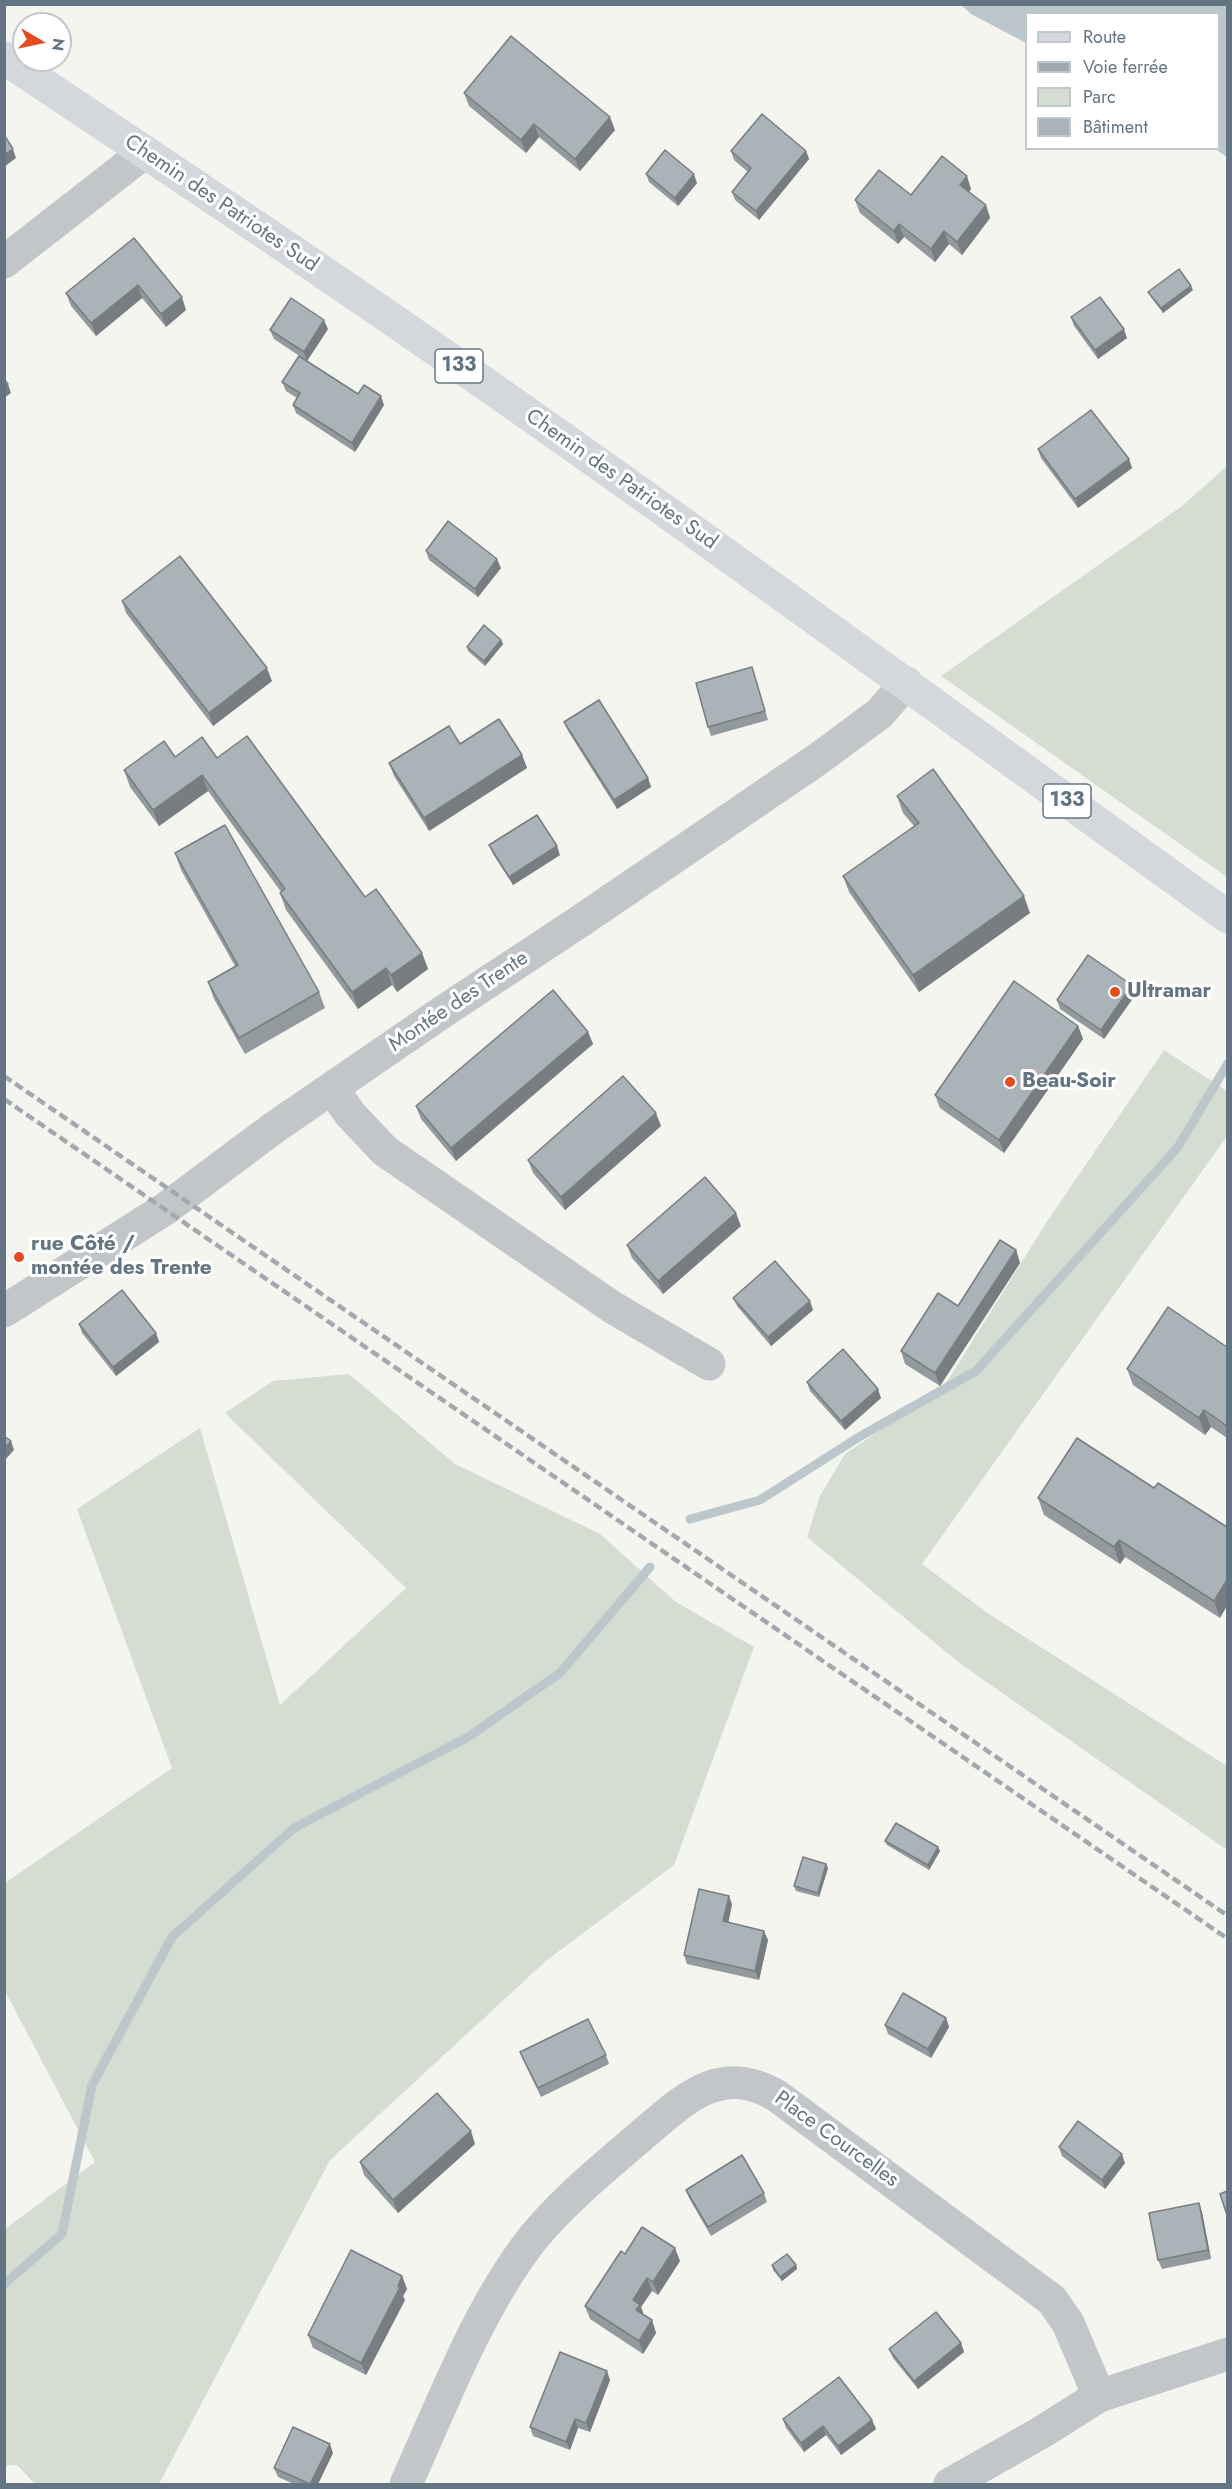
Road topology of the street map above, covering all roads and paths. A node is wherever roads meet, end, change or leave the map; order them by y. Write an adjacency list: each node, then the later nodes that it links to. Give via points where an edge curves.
1 (4, 57): 2 (main road, Chemin des Patriotes Sud / 133)
2 (145, 153): 3 (street); 4 (main road, Chemin des Patriotes Sud / 133, via 488,386)
3 (4, 262)
4 (906, 683): 5 (main road, Chemin des Patriotes Sud / 133); 6 (street, Montée des Trente, via 880,713 818,759)
5 (1227, 917)
6 (332, 1088): 7 (street, Montée des Trente, via 165,1209); 8 (street, via 385,1151 612,1307)
7 (7, 1305)
8 (709, 1364)
9 (1227, 2354): 10 (street)
10 (1099, 2396): 11 (street, Place Courcelles, via 1068,2323 1053,2300 777,2096 745,2083 722,2083 699,2091 668,2113 586,2184 534,2238 492,2301); 12 (street)
11 (406, 2484)
12 (951, 2484)

